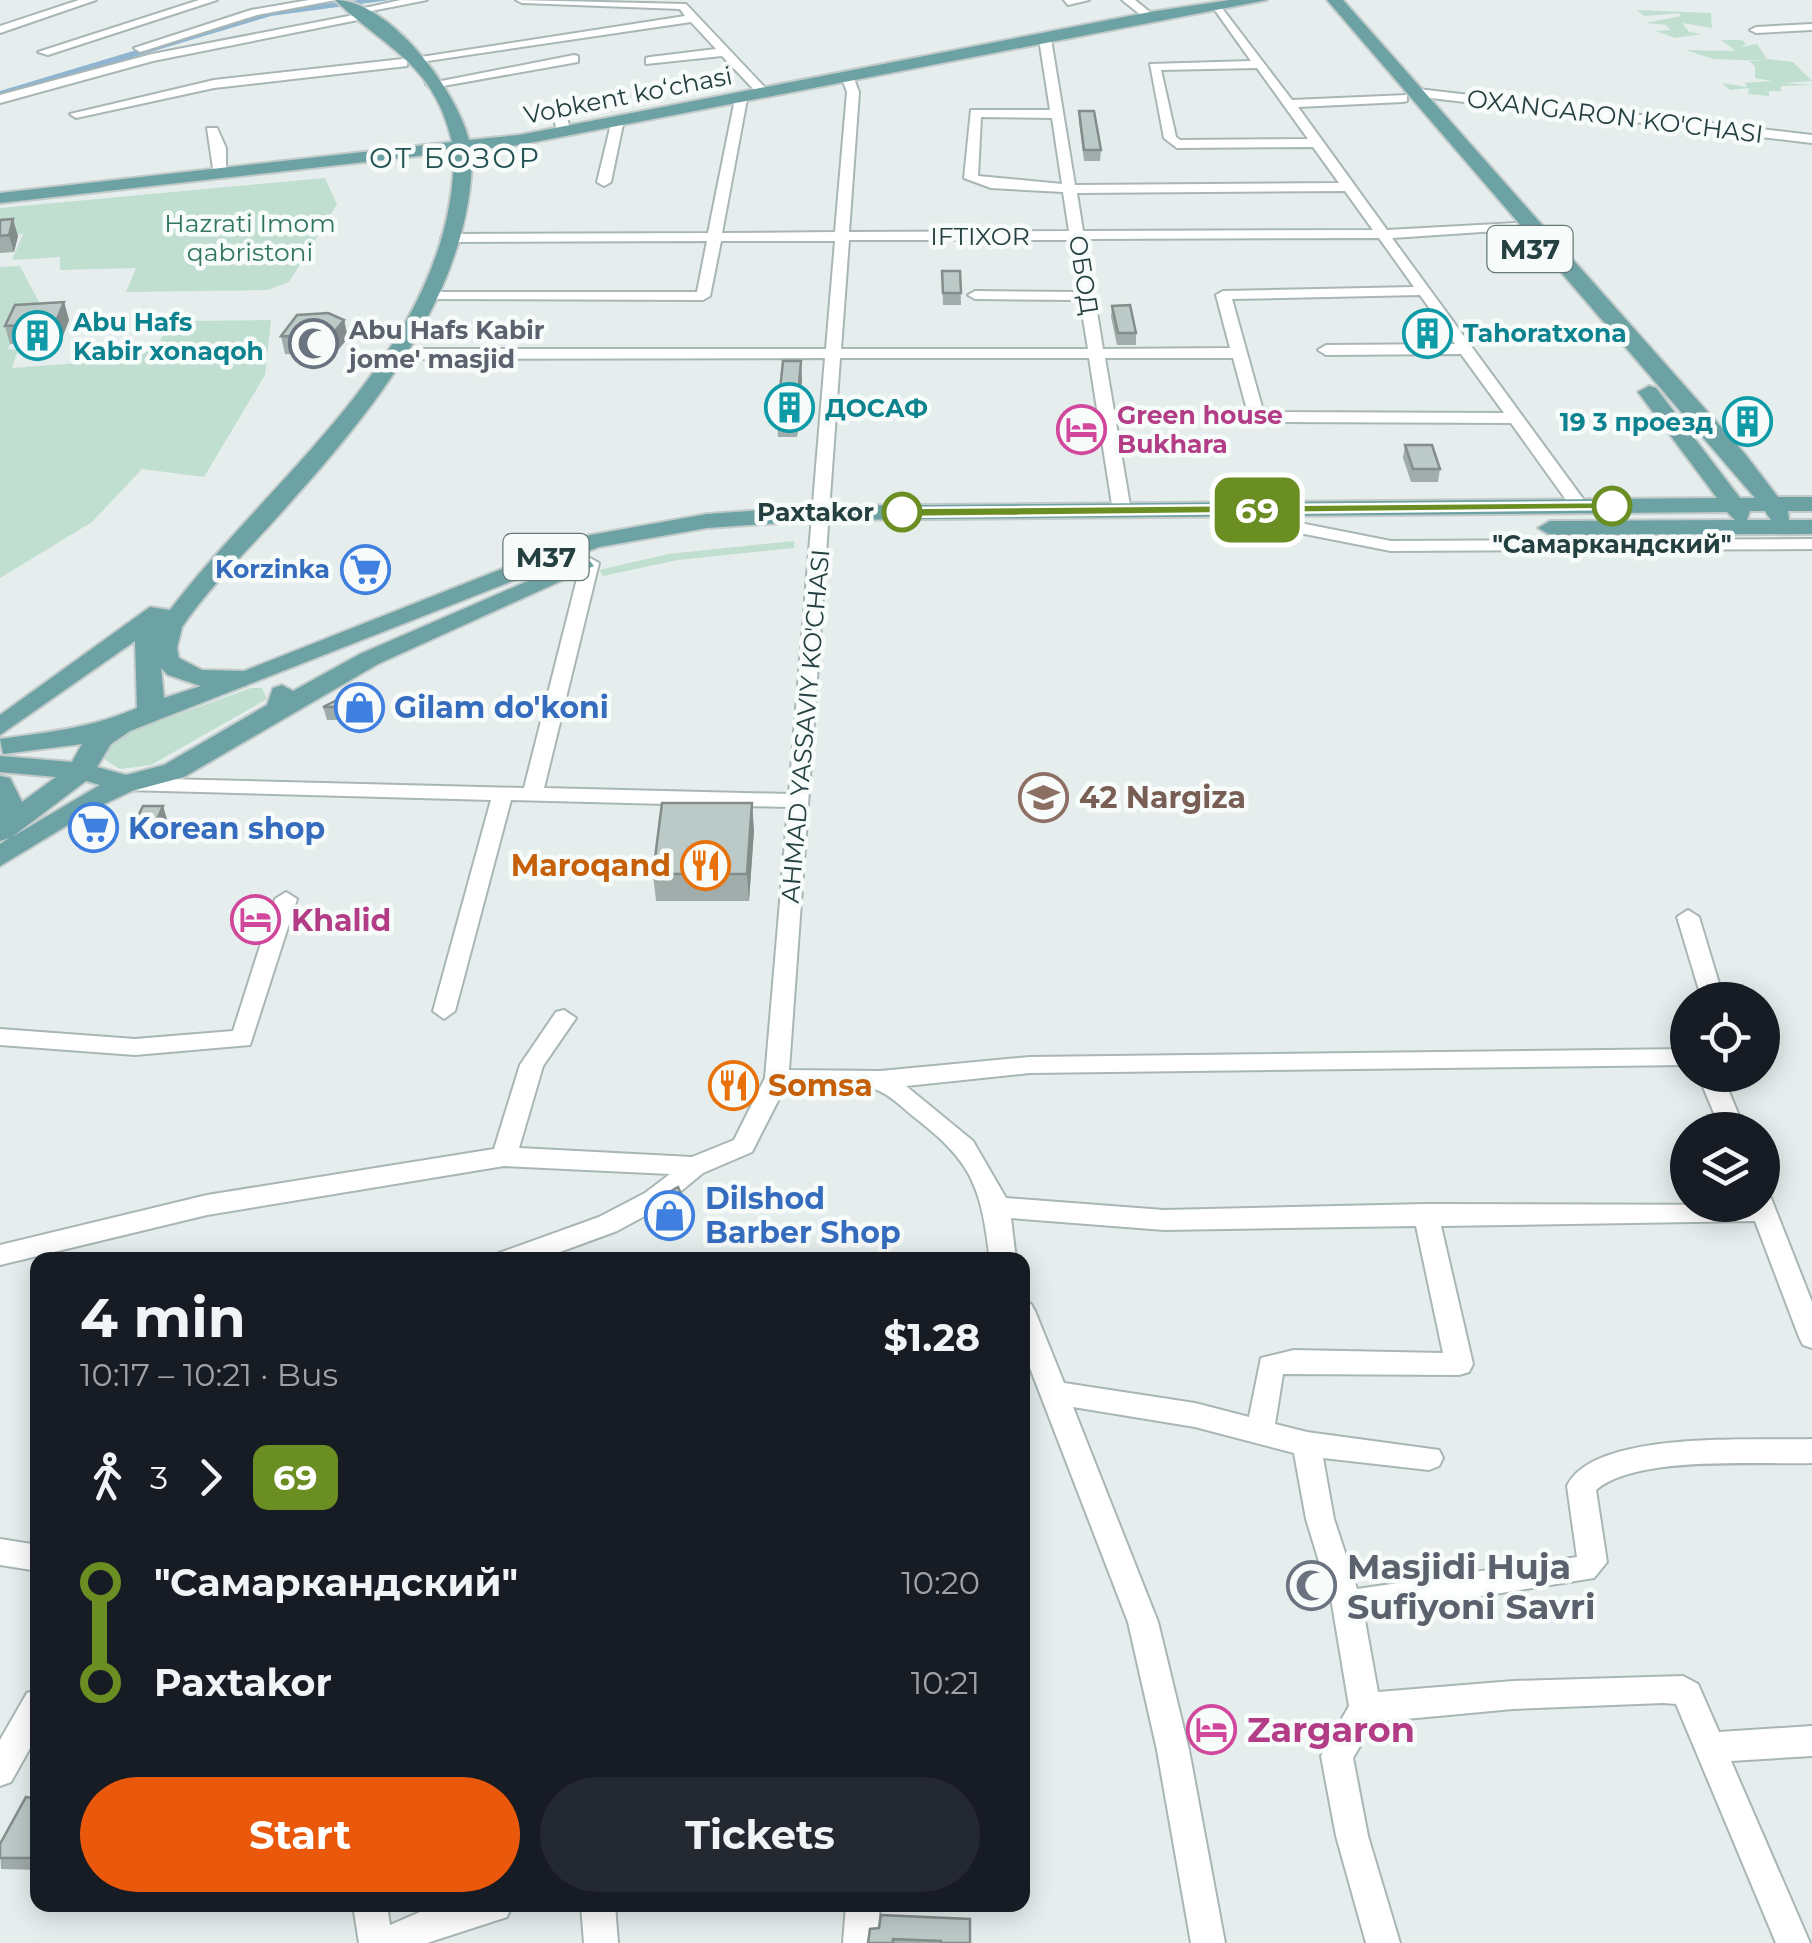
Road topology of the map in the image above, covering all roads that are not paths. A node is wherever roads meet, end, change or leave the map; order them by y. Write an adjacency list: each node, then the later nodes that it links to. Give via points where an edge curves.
1 (212, 0): 23 (street)
2 (421, 0): 12 (street)
3 (522, 0): 11 (street)
4 (1083, 0): 10 (street)
5 (1128, 0): 14 (street)
6 (1259, 0): 13 (main road, Vobkent koʻchasi)
7 (1318, 0): 35 (main road, M37)
8 (1335, 0): 35 (main road, M37)
9 (80, 1): 17 (street)
10 (1068, 2)
11 (679, 3): 15 (street)
12 (346, 6): 19 (street); 27 (main road, via 394,32); 33 (street, via 255,12)
13 (1218, 6): 14 (main road, Vobkent koʻchasi); 29 (street)
14 (1150, 17): 20 (main road, Vobkent koʻchasi)
15 (694, 18): 25 (street); 27 (street)
16 (1812, 27): 18 (street)
17 (0, 30)
18 (1756, 30)
19 (288, 31): 21 (street); 22 (street)
20 (1045, 38): 30 (main road, Vobkent koʻchasi); 40 (street, ОБОД)
21 (302, 41)
22 (231, 43): 24 (street); 32 (street)
23 (44, 52)
24 (242, 52)
25 (724, 52): 28 (street); 34 (street)
26 (574, 60): 31 (street)
27 (409, 61): 31 (main road); 32 (street, via 214,84 78,120); 46 (main road)
28 (650, 61)
29 (1261, 64): 39 (street); 45 (street, via 1154,67 1170,138 1191,144)
30 (848, 76): 34 (main road, Vobkent koʻchasi); 55 (street, AHMAD YASSAVIY KO'CHASI, via 853,92)
31 (432, 84): 46 (main road, via 451,115)
32 (37, 88): 36 (street)
33 (0, 89)
34 (765, 94): 38 (main road, Vobkent koʻchasi)
35 (1411, 96): 39 (street, OXANGARON KO'CHASI); 44 (street, OXANGARON KO'CHASI); 52 (main road, M37); 69 (main road, M37)
36 (0, 99)
37 (614, 100): 43 (street, via 561,111)
38 (740, 100): 41 (main road, Vobkent koʻchasi); 54 (street)
39 (1292, 104): 45 (street)
40 (1056, 114): 50 (street, ОБОД); 50 (street, via 975,112 971,178 994,186)
41 (617, 124): 43 (main road, Vobkent koʻchasi); 48 (street)
42 (212, 131): 47 (street)
43 (565, 133): 46 (main road, Vobkent koʻchasi)
44 (1812, 140)
45 (1318, 143): 49 (street)
46 (456, 149): 47 (main road, Vobkent koʻchasi); 57 (main road, via 458,200); 81 (main road, via 432,237 380,352)
47 (221, 175): 51 (main road, Vobkent koʻchasi)
48 (604, 182)
49 (1349, 187): 50 (street); 53 (street)
50 (1070, 188): 56 (street, ОБОД)
51 (0, 198)
52 (1511, 226): 53 (street, IFTIXOR); 71 (main road, M37)
53 (1382, 234): 56 (street, IFTIXOR); 58 (street)
54 (715, 236): 55 (street, IFTIXOR); 57 (street, IFTIXOR); 59 (street, via 703,296)
55 (842, 236): 56 (street, IFTIXOR); 67 (street, AHMAD YASSAVIY KO'CHASI)
56 (1078, 236): 61 (street, ОБОД)
57 (448, 238): 59 (main road)
58 (1423, 292): 62 (street); 66 (street, via 1229,294 1224,296)
59 (426, 296): 64 (main road)
60 (974, 296): 61 (street)
61 (1088, 296): 65 (street, ОБОД)
62 (1465, 349): 63 (street); 68 (street)
63 (1326, 350)
64 (396, 354): 67 (street); 81 (main road, via 350,418)
65 (1097, 354): 66 (street); 67 (street); 75 (street, ОБОД)
66 (1236, 354): 68 (street, via 1255,410 1264,416)
67 (832, 355): 76 (street, AHMAD YASSAVIY KO'CHASI)
68 (1514, 418): 74 (street)
69 (1731, 452): 70 (main road, via 1771,476); 72 (main road, M37)
70 (1812, 486)
71 (1734, 504): 72 (main road, M37); 74 (main road, M37); 78 (main road, M37)
72 (1772, 504): 73 (main road); 79 (main road, M37)
73 (1812, 504)
74 (1580, 507): 75 (main road, M37)
75 (1122, 511): 76 (main road, M37, via 863,512)
76 (822, 522): 77 (main road, M37); 83 (main road, M37); 85 (main road, M37, via 707,521 593,542); 99 (street, AHMAD YASSAVIY KO'CHASI)
77 (1300, 528): 78 (main road, M37); 82 (street, via 1391,546)
78 (1748, 528): 79 (main road, M37)
79 (1786, 528): 80 (main road)
80 (1812, 528)
81 (236, 538): 84 (main road); 85 (main road, via 184,607 164,648 168,663 182,672)
82 (1812, 544)
83 (590, 563): 86 (main road, M37, via 369,659); 98 (street)
84 (158, 612): 87 (main road, via 144,650 153,692); 89 (main road)
85 (247, 679): 86 (main road, via 280,688); 87 (main road, M37)
86 (279, 709): 92 (main road, M37)
87 (148, 714): 88 (main road, M37)
88 (118, 726): 90 (main road, M37, via 58,742); 93 (main road, M37, via 90,748)
89 (0, 727)
90 (0, 746)
91 (0, 764): 93 (main road)
92 (183, 765): 95 (main road, M37); 96 (street, via 184,779)
93 (82, 770): 95 (main road); 101 (main road)
94 (0, 784): 100 (main road, via 9,801)
95 (125, 784): 96 (street); 102 (main road)
96 (202, 789): 97 (street)
97 (502, 796): 98 (street); 106 (street)
98 (532, 797): 99 (street)
99 (798, 801): 110 (street, AHMAD YASSAVIY KO'CHASI)
100 (0, 823)
101 (0, 832)
102 (0, 857)
103 (286, 899): 108 (street, via 242,1039 136,1048)
104 (1688, 917): 105 (street)
105 (1708, 982)
106 (444, 1011)
107 (564, 1018): 112 (street, via 532,1066)
108 (0, 1036)
109 (1670, 1058): 111 (street, via 1030,1065)
110 (777, 1078): 111 (street); 113 (street, via 743,1146)
111 (880, 1080): 114 (street, via 963,1144)
112 (504, 1156): 113 (street); 120 (street, via 207,1205)
113 (694, 1166): 118 (street, via 674,1187 600,1228)
114 (997, 1207): 116 (street, via 1164,1220); 119 (street)
115 (1670, 1210): 116 (street)
116 (1426, 1214): 124 (street, via 1460,1364 1271,1366)
117 (1768, 1222): 122 (street)
118 (531, 1252)
119 (1001, 1252)
120 (0, 1255)
121 (1030, 1331): 123 (street)
122 (1812, 1336)
123 (1054, 1392): 124 (street); 144 (street, via 1143,1622)
124 (1260, 1430): 125 (street)
125 (1307, 1444): 127 (street); 130 (street, via 1320,1520)
126 (1812, 1452): 130 (street, via 1680,1452 1595,1471 1581,1486 1592,1562 1584,1569)
127 (1429, 1458)
128 (0, 1552): 129 (street)
129 (30, 1557)
130 (1347, 1604): 131 (street)
131 (1365, 1708): 134 (street, via 1683,1690); 145 (street, via 1337,1756 1348,1822)
132 (30, 1717): 135 (street)
133 (1812, 1741): 134 (street)
134 (1710, 1747): 146 (street)
135 (0, 1771)
136 (371, 1912): 140 (street)
137 (469, 1912): 141 (street)
138 (599, 1912): 142 (street)
139 (862, 1912): 143 (street)
140 (376, 1943)
141 (388, 1943)
142 (601, 1943)
143 (860, 1943)
144 (1208, 1943)
145 (1383, 1943)
146 (1794, 1943)

